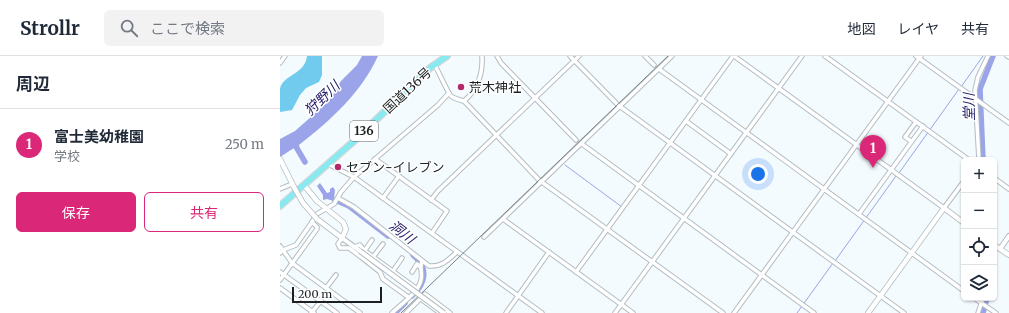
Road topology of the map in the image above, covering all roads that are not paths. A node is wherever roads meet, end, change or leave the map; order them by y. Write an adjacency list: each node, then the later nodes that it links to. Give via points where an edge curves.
1 (285, 56): 14 (street)
2 (447, 56): 16 (highway, 国道136号 / 136)
3 (482, 56): 24 (street, via 476,89)
4 (497, 56): 21 (street)
5 (570, 56): 15 (street)
6 (579, 56): 15 (street)
7 (645, 56): 17 (street)
8 (672, 56): 18 (street)
9 (733, 56): 19 (street); 22 (street)
10 (802, 56): 19 (street)
11 (825, 56): 25 (street)
12 (988, 56): 23 (street, via 978,77)
13 (919, 57): 23 (street); 25 (street)
14 (281, 61)
15 (574, 61): 21 (street); 26 (street)
16 (434, 64): 20 (street); 43 (highway, 国道136号 / 136)
17 (654, 65)
18 (659, 69): 22 (street); 26 (street)
19 (778, 88): 31 (street); 37 (street)
20 (449, 93): 24 (street, via 453,98); 42 (street)
21 (535, 98): 32 (street); 33 (street)
22 (701, 99): 27 (street); 31 (street)
23 (976, 100): 29 (street); 40 (street)
24 (464, 101): 32 (street)
25 (888, 101): 28 (street); 37 (street)
26 (620, 107): 34 (street); 36 (street)
27 (686, 120): 34 (street); 38 (street)
28 (916, 122): 30 (street); 35 (street, via 905,137)
29 (1008, 122)
30 (922, 126): 35 (street); 39 (street)
31 (747, 132): 38 (street); 55 (street)
32 (496, 135): 49 (street); 59 (street)
33 (576, 140)
34 (670, 142): 45 (street); 52 (street)
35 (911, 142): 44 (street)
36 (582, 144): 49 (street); 52 (street)
37 (857, 144): 44 (street); 55 (street)
38 (731, 154): 45 (street)
39 (965, 157)
40 (979, 157)
41 (280, 159): 50 (main road)
42 (375, 159): 46 (street); 47 (street)
43 (328, 164): 47 (street); 51 (highway, 国道136号 / 136)
44 (891, 169): 61 (street); 63 (street)
45 (716, 175): 64 (street); 69 (street)
46 (399, 176): 57 (street); 59 (street)
47 (354, 177): 57 (street); 58 (street)
48 (997, 180): 56 (street)
49 (542, 182): 65 (street); 68 (street)
50 (292, 184): 54 (street); 66 (main road, bridge)
51 (304, 185): 60 (highway, 国道136号 / 136); 62 (main road)
52 (639, 185): 64 (street); 68 (street)
53 (961, 185): 61 (street)
54 (280, 189)
55 (824, 189): 63 (street); 69 (street)
56 (1009, 189)
57 (383, 198): 70 (street)
58 (337, 200): 62 (street); 89 (street, via 354,207)
59 (431, 200): 70 (street, via 447,211)
60 (280, 206)
61 (944, 208): 67 (main road); 83 (main road)
62 (326, 209): 66 (street, via 316,215); 73 (main road, via 344,223 346,229)
63 (859, 214): 83 (street)
64 (684, 218): 87 (street); 96 (street)
65 (503, 219): 72 (street); 82 (street)
66 (315, 220): 73 (main road); 80 (street, via 296,245); 88 (street, via 317,228)
67 (961, 221)
68 (607, 229): 87 (street); 93 (street)
69 (793, 232): 96 (street); 103 (street)
70 (432, 233): 81 (street)
71 (1009, 236): 78 (street)
72 (484, 237)
73 (342, 238): 79 (street); 104 (street, via 338,244 340,248 348,248 361,257 380,272 383,279)
74 (372, 240): 79 (street)
75 (383, 244): 85 (street)
76 (280, 246): 80 (street)
77 (997, 247): 78 (main road)
78 (1000, 249): 84 (main road)
79 (362, 251): 85 (street); 119 (street, bridge)
80 (281, 252): 88 (street)
81 (457, 252): 89 (street, via 440,265); 102 (street)
82 (549, 252): 93 (street); 102 (street)
83 (912, 253): 100 (street); 103 (main road)
84 (1009, 256)
85 (373, 257): 90 (street)
86 (402, 258): 90 (street)
87 (652, 262): 110 (street); 125 (street)
88 (292, 263): 94 (street); 99 (street)
89 (421, 264): 92 (street, via 417,264); 101 (street, via 422,276)
90 (393, 271): 101 (street)
91 (280, 272): 94 (street)
92 (412, 272)
93 (576, 272): 110 (street)
94 (284, 275): 97 (street); 106 (street)
95 (336, 275): 99 (street)
96 (762, 275): 126 (street); 127 (street)
97 (280, 280)
98 (280, 288): 112 (street)
99 (326, 288): 114 (street)
100 (961, 288)
101 (417, 289): 104 (street)
102 (518, 296): 121 (street); 122 (street)
103 (881, 296): 128 (main road); 129 (street)
104 (408, 297): 115 (street)
105 (421, 299): 111 (street); 116 (street); 120 (street, via 425,294)
106 (321, 301): 112 (street); 113 (street)
107 (978, 301): 109 (street)
108 (982, 301): 109 (street)
109 (982, 304): 130 (street); 131 (street)
110 (621, 305): 123 (street); 124 (street)
111 (434, 308): 117 (street); 118 (street)
112 (312, 313)
113 (337, 313)
114 (360, 313)
115 (392, 313)
116 (406, 313)
117 (431, 313)
118 (440, 313)
119 (444, 313)
120 (450, 313)
121 (506, 313)
122 (542, 313)
123 (615, 313)
124 (632, 313)
125 (724, 313)
126 (734, 313)
127 (814, 313)
128 (868, 313)
129 (904, 313)
130 (978, 313)
131 (996, 313)

